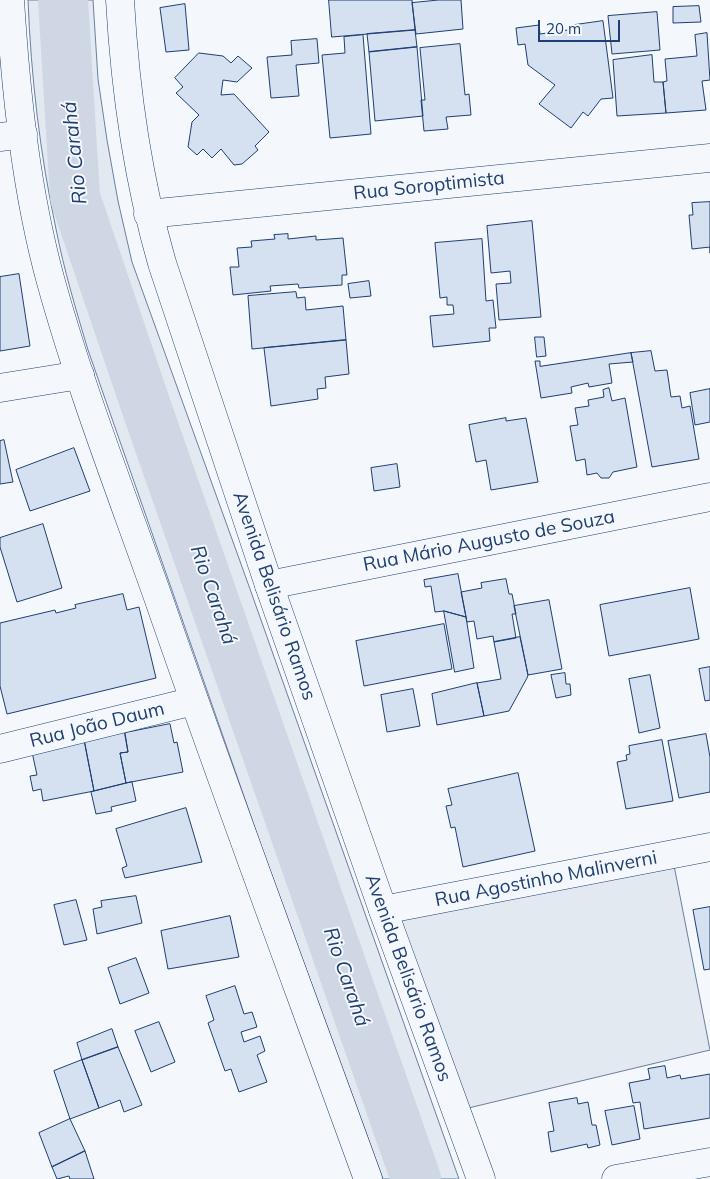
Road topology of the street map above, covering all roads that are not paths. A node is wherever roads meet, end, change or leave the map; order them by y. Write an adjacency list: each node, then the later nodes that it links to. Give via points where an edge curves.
1 (10, 0): 3 (main road, via 15,71)
2 (120, 0): 5 (main road, Avenida Belisário Ramos, via 124,66)
3 (11, 136): 6 (main road)
4 (710, 158): 5 (main road, Rua Soroptimista)
5 (148, 214): 9 (main road, Avenida Belisário Ramos)
6 (80, 375): 7 (main road); 10 (main road)
7 (0, 388)
8 (710, 497): 9 (main road, Rua Mário Augusto de Souza)
9 (269, 585): 13 (main road, Avenida Belisário Ramos)
10 (194, 701): 11 (main road, Rua João Daum); 15 (main road)
11 (0, 749)
12 (710, 847): 13 (main road, Rua Agostinho Malinverni)
13 (382, 910): 16 (main road, Avenida Belisário Ramos)
14 (710, 1162): 17 (main road)
15 (368, 1179)
16 (481, 1179)
17 (616, 1179)

